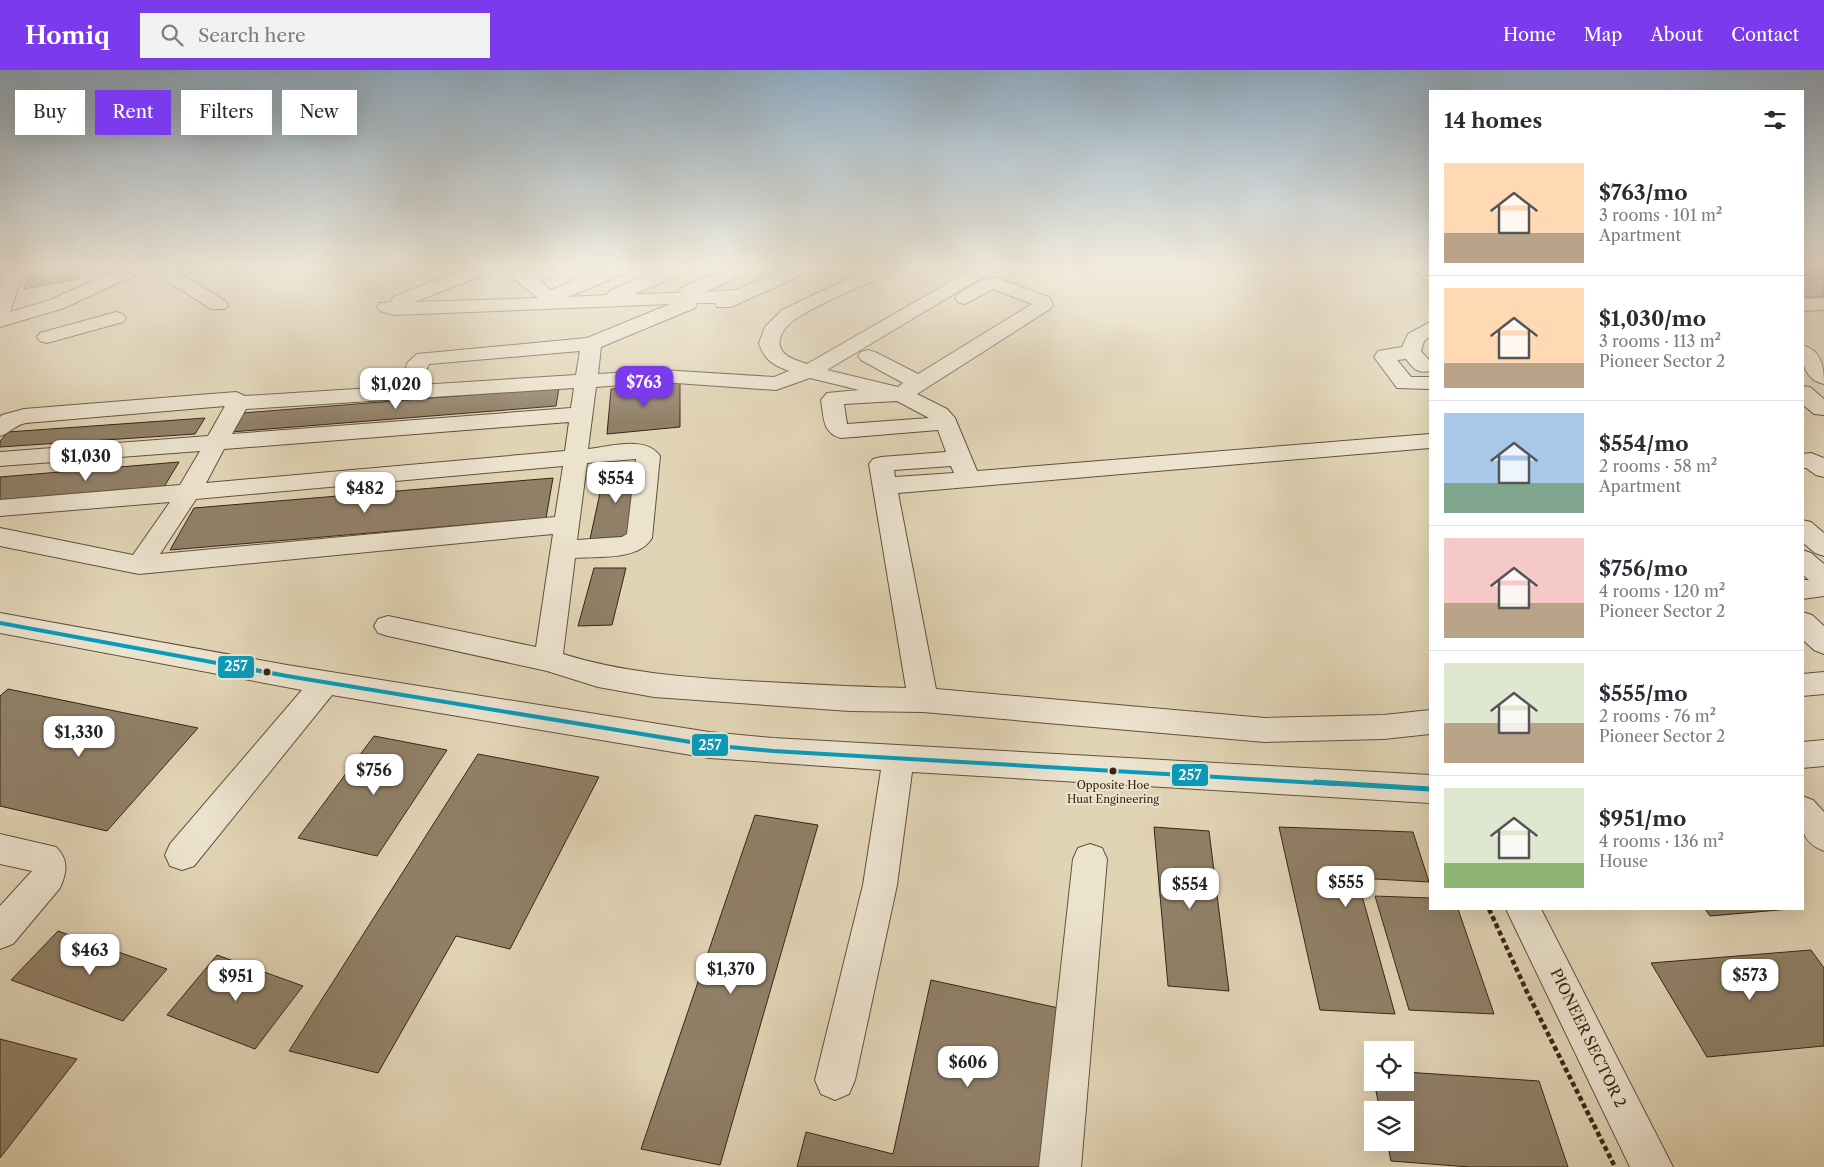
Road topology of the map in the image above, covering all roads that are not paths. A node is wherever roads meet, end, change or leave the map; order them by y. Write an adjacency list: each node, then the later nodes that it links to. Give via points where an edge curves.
1 (36, 318): 2 (street, via 43,326 48,344)
2 (116, 318)
3 (646, 318): 9 (street)
4 (785, 318): 12 (street, via 772,331 769,343 772,353 782,361)
5 (901, 318): 12 (street)
6 (931, 318): 19 (street, via 868,356)
7 (1022, 318): 19 (street)
8 (1429, 329): 10 (street, via 1415,338)
9 (591, 344): 13 (street); 15 (street, via 429,357 418,362)
10 (1412, 352): 14 (street); 17 (street, via 1384,357 1405,383)
11 (1804, 353): 16 (street)
12 (807, 371): 13 (street, via 776,384); 19 (street)
13 (587, 373): 15 (street); 21 (street); 23 (street)
14 (1429, 373)
15 (412, 377): 18 (street)
16 (1824, 378)
17 (1429, 383)
18 (262, 388)
19 (909, 389): 24 (street); 24 (street, via 859,397 865,430)
20 (1804, 394): 22 (street)
21 (238, 403): 25 (street, via 232,399 24,416 10,420); 27 (street)
22 (1816, 409)
23 (581, 414): 27 (street); 28 (street)
24 (947, 423): 31 (street)
25 (0, 430)
26 (1429, 441): 31 (street)
27 (215, 442): 29 (street); 33 (street)
28 (575, 457): 33 (street); 35 (street); 39 (street, via 640,451 648,456 639,538 628,545)
29 (0, 459)
30 (1804, 461): 32 (street, via 1811,460)
31 (963, 469): 53 (street, via 884,486)
32 (1824, 470)
33 (188, 493): 34 (street); 41 (street)
34 (0, 508)
35 (567, 524): 39 (street); 41 (street)
36 (1804, 530): 38 (street)
37 (0, 537): 41 (street)
38 (1824, 547)
39 (563, 550): 49 (street)
40 (1804, 561): 42 (street)
41 (139, 565)
42 (1824, 578)
43 (1824, 587): 44 (street)
44 (1804, 590)
45 (1804, 624): 48 (street)
46 (388, 626): 49 (street)
47 (4, 628): 50 (street)
48 (1824, 644)
49 (548, 660): 53 (street, via 598,676 654,686 850,700)
50 (326, 681): 57 (street, via 708,745); 62 (street)
51 (1824, 683): 52 (street)
52 (1804, 685)
53 (923, 700): 54 (street, via 1265,730 1384,727)
54 (1429, 722)
55 (1824, 753): 56 (street)
56 (1804, 755)
57 (898, 758): 58 (street); 66 (street, via 880,885)
58 (1429, 790)
59 (1804, 812): 60 (street)
60 (1824, 836)
61 (0, 849): 65 (street, via 44,858 50,864 48,877)
62 (182, 855)
63 (1090, 859): 67 (street)
64 (1524, 910): 68 (street, PIONEER SECTOR 2)
65 (0, 932)
66 (835, 1080)
67 (1060, 1167)
68 (1652, 1167)

